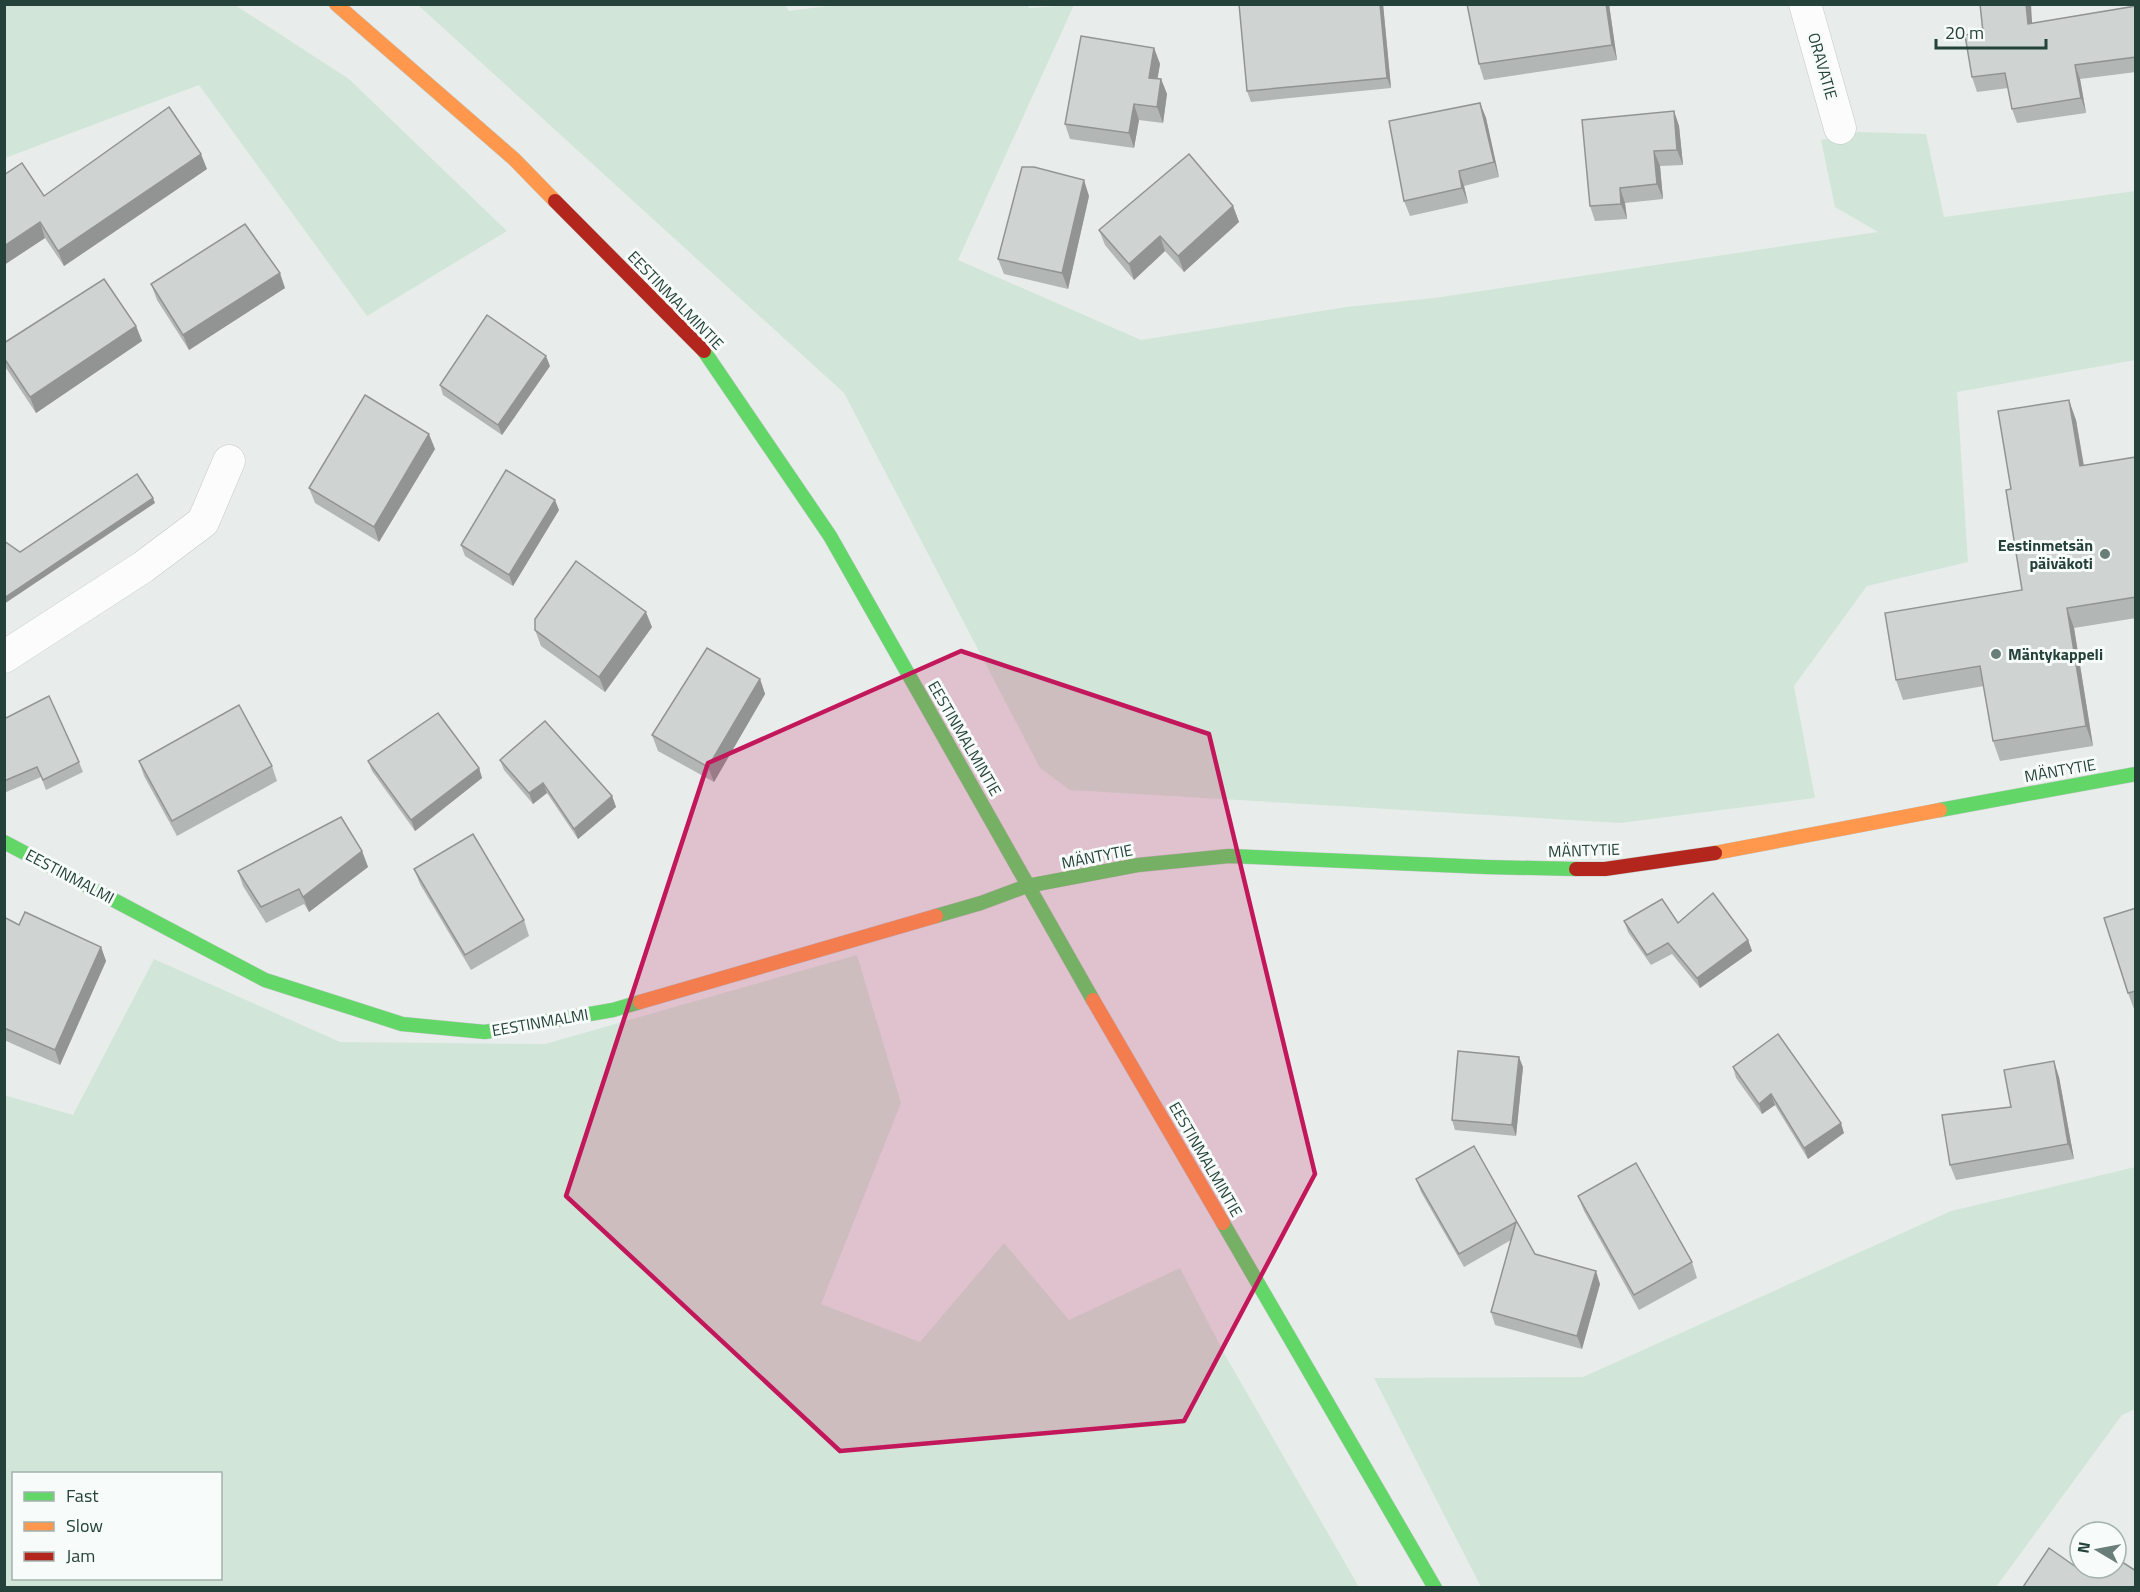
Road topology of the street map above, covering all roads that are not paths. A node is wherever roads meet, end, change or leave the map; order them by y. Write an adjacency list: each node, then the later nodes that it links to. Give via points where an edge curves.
1 (336, 4): 8 (street, EESTINMALMINTIE, via 513,159 708,355 830,536)
2 (1805, 4): 3 (street, ORAVATIE)
3 (1840, 128)
4 (229, 461): 5 (street, via 203,522 143,567)
5 (4, 657)
6 (2136, 774): 8 (street, MÄNTYTIE, via 1736,850 1605,869 1229,856 1138,865)
7 (4, 842): 8 (street, EESTINMALMI, via 265,980 402,1024 485,1032 613,1010 981,903)
8 (1027, 886): 9 (street, EESTINMALMINTIE)
9 (1435, 1587)

